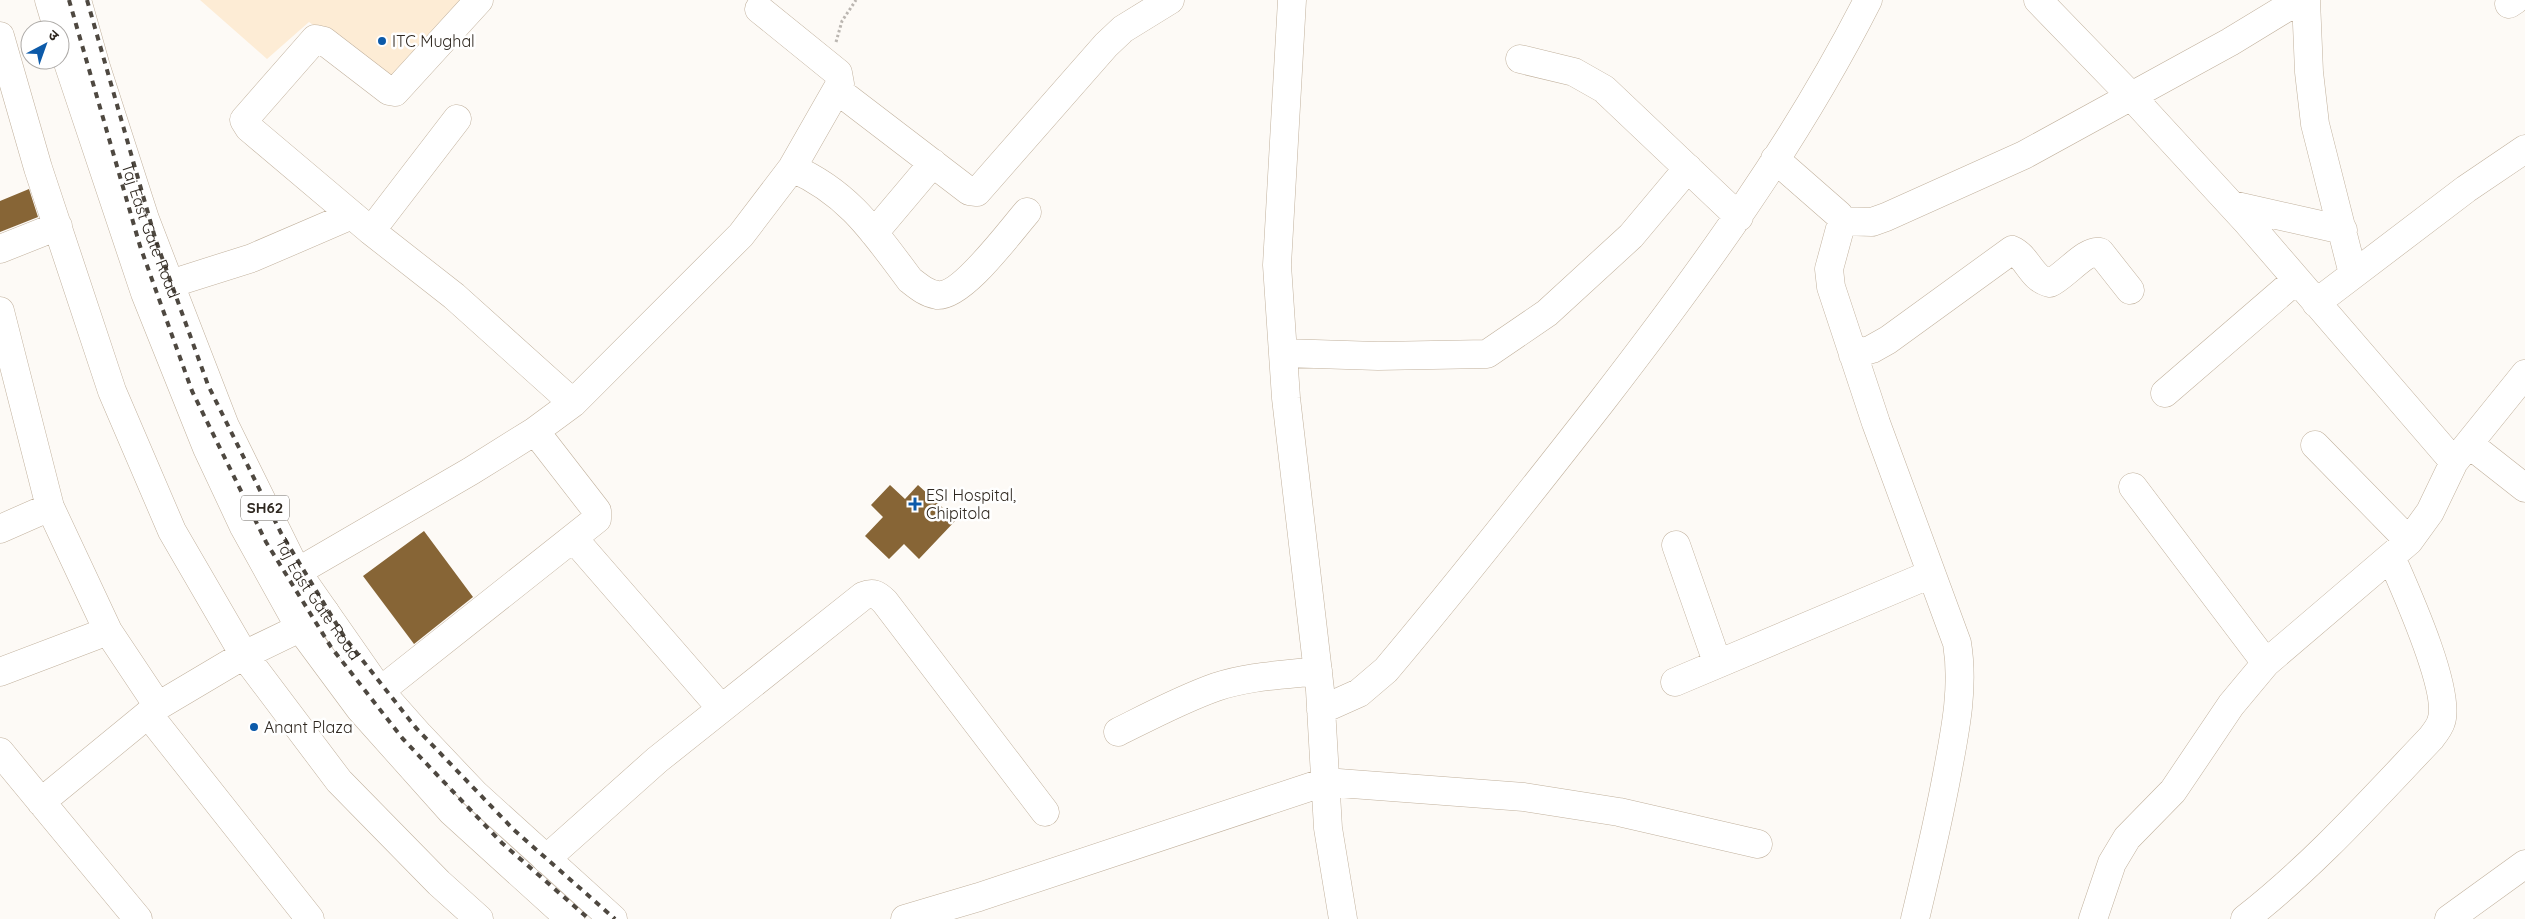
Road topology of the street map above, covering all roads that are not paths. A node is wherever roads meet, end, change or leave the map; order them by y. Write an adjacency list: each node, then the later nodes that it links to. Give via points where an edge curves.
1 (49, 0): 11 (street)
2 (77, 0): 34 (street, Taj East Gate Road / SH62, via 145,218)
3 (479, 0): 27 (street, via 396,92 389,91 324,41 315,39 246,115 244,120 249,128)
4 (1170, 0): 20 (street, via 1123,29 1106,45 977,192 969,191)
5 (1292, 0): 38 (street, via 1277,265)
6 (1868, 0): 19 (street, via 1816,95)
7 (2038, 0): 16 (street)
8 (2299, 0): 16 (street)
9 (2306, 0): 29 (street, via 2315,124)
10 (759, 9): 15 (street, via 840,77)
11 (55, 20)
12 (0, 36): 28 (street)
13 (1520, 59): 22 (street, via 1574,72 1604,90)
14 (70, 69): 57 (street, SH62, via 145,294 200,430 244,527)
15 (837, 90): 20 (street); 21 (street)
16 (2131, 96): 23 (street); 26 (street, via 2024,154 1886,217 1872,222)
17 (458, 119): 27 (street)
18 (2525, 149): 32 (street)
19 (1775, 159): 25 (street); 26 (street)
20 (933, 163): 30 (street)
21 (792, 168): 30 (street, via 847,201); 43 (street, via 734,241)
22 (1688, 168): 25 (street); 38 (street, via 1631,236 1547,312 1487,354 1378,356)
23 (2232, 205): 29 (street); 33 (street)
24 (1027, 212): 30 (street, via 971,278 939,295 922,290 910,280)
25 (1739, 217): 68 (street, via 1544,478 1386,670 1359,693)
26 (1842, 221): 39 (street, via 1829,270 1830,287)
27 (361, 223): 34 (street); 43 (street, via 454,296)
28 (58, 226): 31 (street); 59 (street, via 112,391 168,523)
29 (2343, 230): 32 (street)
30 (874, 233)
31 (0, 249)
32 (2353, 274): 36 (street)
33 (2296, 280): 36 (street); 42 (street)
34 (170, 284): 54 (street, Taj East Gate Road / SH62, via 225,426)
35 (2130, 290): 39 (street, via 2096,250 2050,283 2037,277 2012,250 1888,340)
36 (2316, 303): 46 (street)
37 (0, 311): 41 (street)
38 (1283, 353): 62 (street)
39 (1853, 355): 55 (street)
40 (2525, 374): 46 (street)
41 (9, 384): 49 (street)
42 (2165, 393)
43 (573, 403): 44 (street)
44 (535, 431): 51 (street, via 597,511 594,523); 54 (street, via 472,472)
45 (2315, 445): 53 (street)
46 (2462, 453): 48 (street); 53 (street, via 2430,512)
47 (2133, 487): 61 (street)
48 (2525, 488)
49 (50, 507): 50 (street); 58 (street)
50 (0, 529)
51 (574, 539): 65 (street); 66 (street)
52 (1676, 545): 60 (street)
53 (2400, 549): 61 (street); 87 (street, via 2405,588 2439,681 2443,705 2441,722 2431,738 2328,848)
54 (297, 572): 56 (street, Taj East Gate Road / SH62)
55 (1930, 574): 60 (street); 85 (street, via 1957,643 1961,666 1960,692 1940,809)
56 (325, 612): 57 (street); 65 (street, Taj East Gate Road / SH62)
57 (300, 628): 59 (street); 81 (street, SH62, via 360,709 452,812)
58 (108, 631): 63 (street); 67 (street)
59 (244, 655): 67 (street); 80 (street, via 339,781)
60 (1717, 662): 64 (street)
61 (2266, 663): 86 (street, via 2231,705 2173,790 2127,838 2112,863)
62 (1318, 670): 68 (street); 69 (street, via 1249,679 1217,687)
63 (0, 672)
64 (1675, 682)
65 (380, 691): 75 (street, Taj East Gate Road / SH62, via 475,794)
66 (721, 708): 73 (street, via 863,596 877,594); 75 (street)
67 (153, 710): 72 (street); 79 (street)
68 (1321, 710): 71 (street)
69 (1118, 732)
70 (0, 752): 72 (street)
71 (1325, 782): 74 (street, via 1524,797 1619,812); 77 (street); 84 (street, via 1328,828)
72 (40, 802): 78 (street)
73 (1045, 812)
74 (1758, 844)
75 (546, 859): 82 (street, Taj East Gate Road / SH62)
76 (2525, 864): 88 (street)
77 (985, 908): 83 (street)
78 (138, 919)
79 (310, 919)
80 (479, 919)
81 (570, 919)
82 (613, 919)
83 (905, 919)
84 (1344, 919)
85 (1915, 919)
86 (2094, 919)
87 (2245, 919)
88 (2449, 919)

